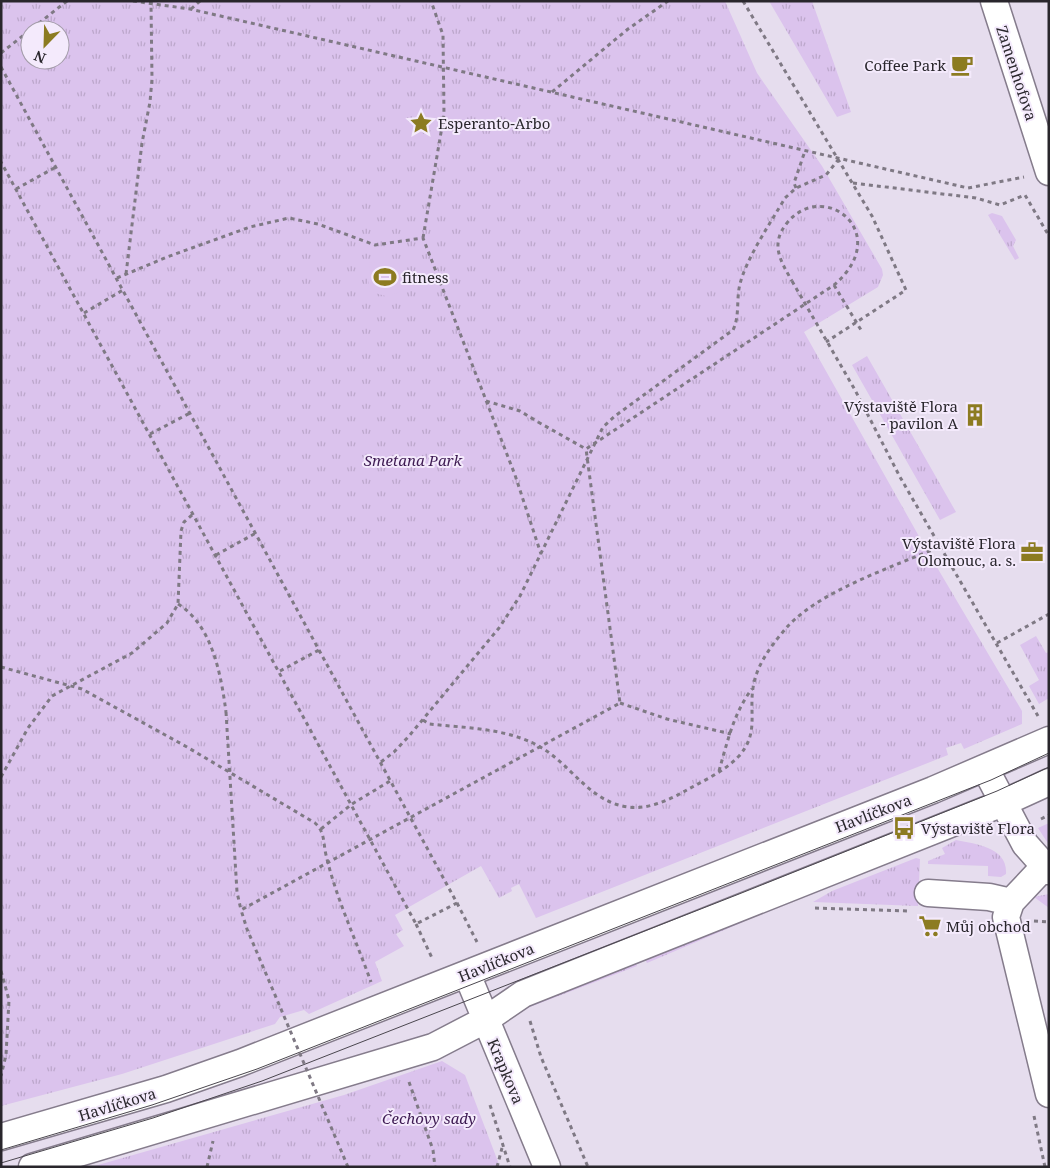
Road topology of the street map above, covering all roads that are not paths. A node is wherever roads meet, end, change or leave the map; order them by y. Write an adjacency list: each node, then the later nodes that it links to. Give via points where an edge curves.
1 (994, 1): 2 (street, Zamenhofova)
2 (1049, 172)
3 (1044, 729): 4 (street, Havlíčkova)
4 (985, 768): 6 (street); 10 (street, Havlíčkova)
5 (1049, 782): 6 (street)
6 (1003, 803): 7 (street, via 1025,844); 11 (street, via 568,975 523,994)
7 (1046, 869): 9 (street)
8 (920, 902): 9 (street, via 989,897)
9 (1010, 902): 12 (street, via 1007,927)
10 (466, 974): 11 (street, Krapkova); 13 (street, Havlíčkova, via 194,1079)
11 (485, 1020): 14 (street, via 433,1047); 15 (street, Krapkova)
12 (1049, 1094)
13 (1, 1138)
14 (32, 1167)
15 (547, 1167)

